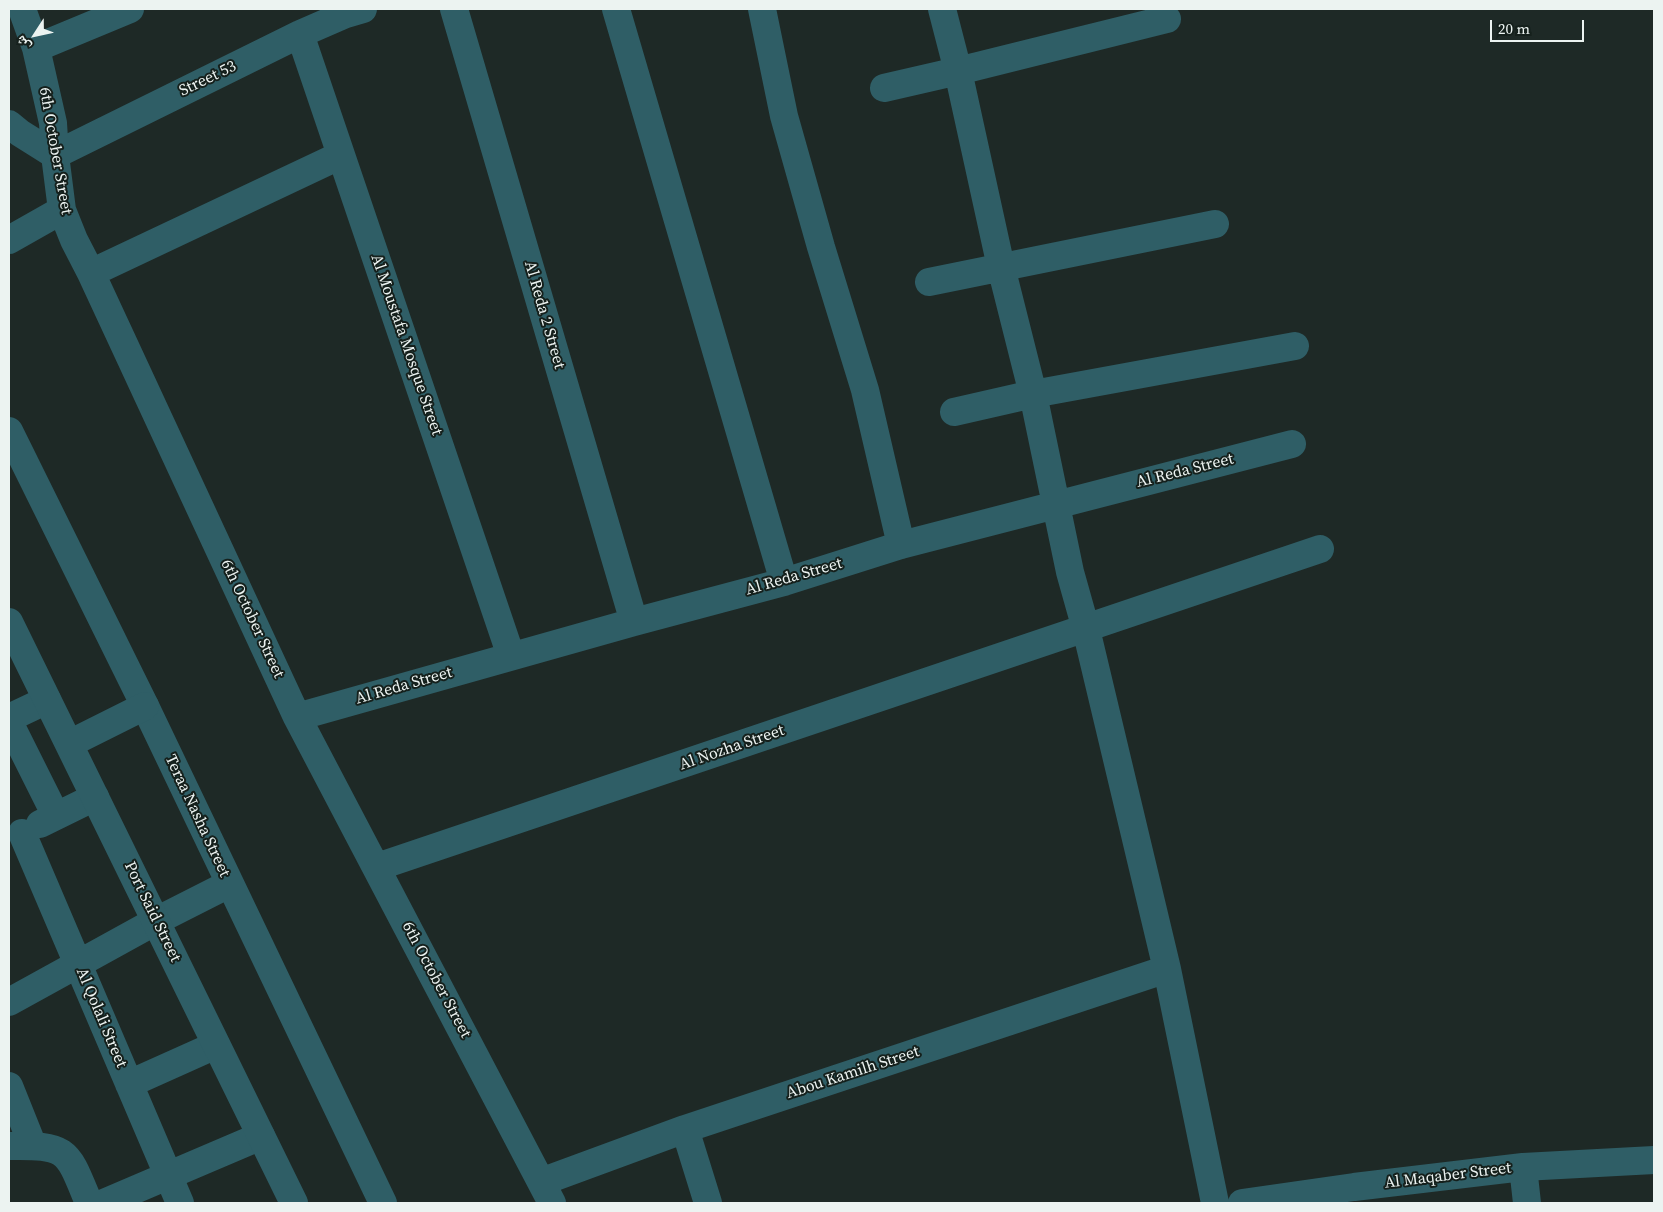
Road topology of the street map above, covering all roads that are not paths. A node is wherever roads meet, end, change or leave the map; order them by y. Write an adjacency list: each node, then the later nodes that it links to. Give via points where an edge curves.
1 (22, 9): 10 (street, 6th October Street)
2 (130, 9): 10 (street)
3 (363, 9): 9 (street, Street 53)
4 (454, 9): 32 (street, Al Reda 2 Street)
5 (616, 9): 30 (street)
6 (762, 9): 28 (street, via 784,116 865,390)
7 (942, 9): 11 (street)
8 (1167, 18): 11 (street)
9 (300, 34): 14 (street, Street 53); 15 (street, Al Moustafa Mosque Street)
10 (36, 48): 14 (street, 6th October Street, via 53,123)
11 (958, 71): 12 (street); 19 (street)
12 (884, 88)
13 (9, 124): 14 (street)
14 (55, 155): 16 (street, 6th October Street)
15 (341, 155): 20 (street); 34 (street, Al Moustafa Mosque Street)
16 (62, 210): 18 (street); 20 (street, 6th October Street)
17 (1215, 224): 19 (street)
18 (9, 240)
19 (1001, 267): 21 (street); 23 (street)
20 (92, 273): 37 (street, 6th October Street)
21 (929, 282)
22 (1296, 346): 23 (street)
23 (1033, 394): 24 (street); 27 (street)
24 (954, 412)
25 (11, 442): 36 (street, Teraa Nasha Street)
26 (1292, 444): 27 (street, Al Reda Street)
27 (1055, 505): 28 (street, Al Reda Street); 33 (street)
28 (900, 545): 30 (street, Al Reda Street)
29 (1320, 549): 33 (street, Al Nozha Street)
30 (784, 582): 32 (street, Al Reda Street)
31 (9, 622): 35 (street, Port Said Street)
32 (634, 622): 34 (street, Al Reda Street)
33 (1086, 629): 44 (street, Al Nozha Street); 48 (street)
34 (511, 656): 37 (street, Al Reda Street)
35 (47, 700): 38 (street); 40 (street, Port Said Street)
36 (145, 706): 40 (street); 45 (street, Teraa Nasha Street)
37 (298, 716): 44 (street, 6th October Street)
38 (9, 718)
39 (9, 722): 42 (street)
40 (69, 744): 41 (street, Port Said Street)
41 (95, 796): 42 (street); 46 (street, Port Said Street)
42 (56, 816): 43 (street)
43 (15, 836): 47 (street, Al Qolali Street)
44 (377, 867): 59 (street, 6th October Street)
45 (229, 884): 46 (street); 64 (street, Teraa Nasha Street)
46 (156, 921): 47 (street); 50 (street, Port Said Street)
47 (78, 964): 49 (street); 51 (street, Al Qolali Street)
48 (1167, 969): 53 (street, Abou Kamilh Street); 66 (street)
49 (9, 1002)
50 (216, 1045): 51 (street); 54 (street, Port Said Street)
51 (129, 1084): 58 (street, Al Qolali Street)
52 (9, 1086): 55 (street)
53 (685, 1128): 59 (street, Abou Kamilh Street); 65 (street)
54 (261, 1136): 58 (street); 63 (street, Port Said Street)
55 (21, 1146): 60 (street, via 46,1147 68,1157)
56 (1654, 1160): 57 (street, Al Maqaber Street)
57 (1524, 1167): 67 (street, Al Maqaber Street); 68 (street)
58 (168, 1175): 61 (street); 62 (street, Al Qolali Street)
59 (547, 1193)
60 (89, 1203)
61 (104, 1203)
62 (180, 1203)
63 (294, 1203)
64 (383, 1203)
65 (708, 1203)
66 (1215, 1203)
67 (1242, 1203)
68 (1527, 1203)

